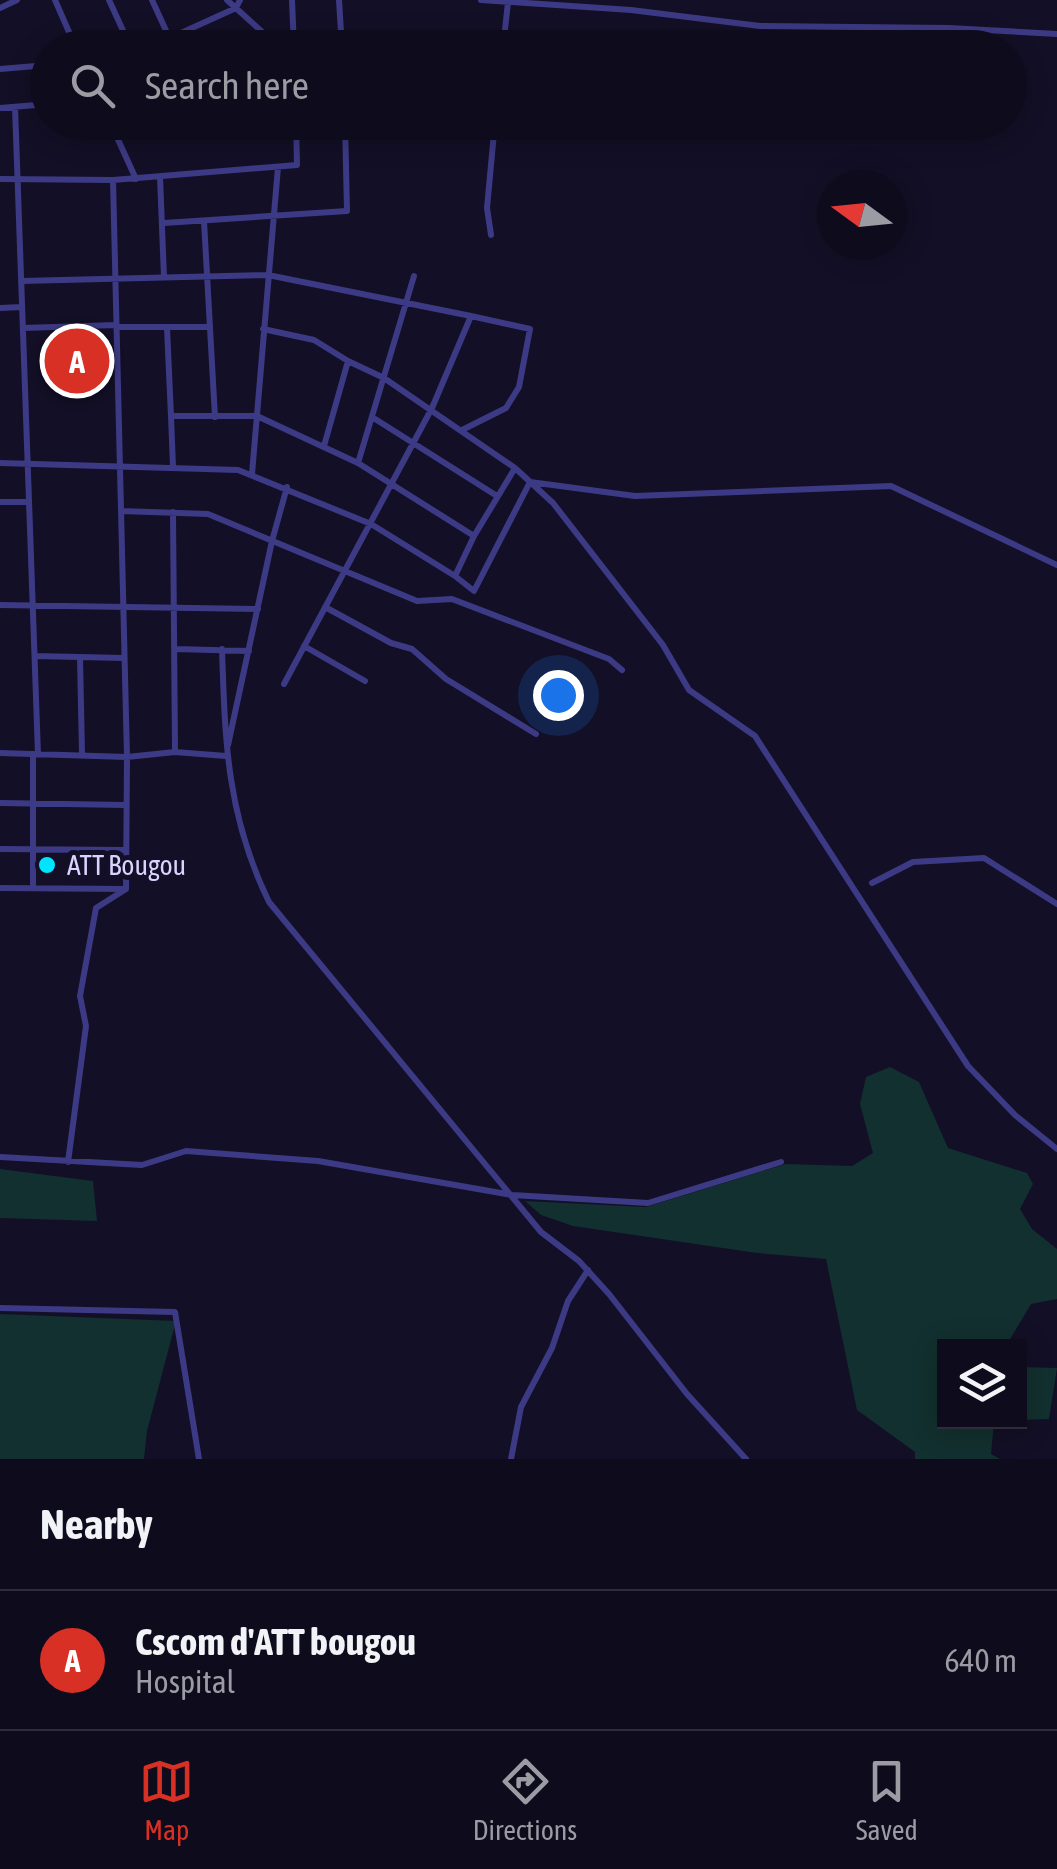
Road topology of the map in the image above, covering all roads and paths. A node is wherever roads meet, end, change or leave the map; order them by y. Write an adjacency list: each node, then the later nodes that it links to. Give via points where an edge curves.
1 (17, 0): 10 (street)
2 (55, 0): 12 (street)
3 (109, 0): 13 (street)
4 (152, 0): 14 (street)
5 (228, 0): 11 (street)
6 (292, 0): 17 (street)
7 (339, 0): 18 (street)
8 (481, 0): 9 (street)
9 (508, 2): 19 (street); 20 (street, via 760,26)
10 (2, 4)
11 (238, 4): 15 (street); 16 (street)
12 (68, 30)
13 (122, 30)
14 (166, 30)
15 (186, 30)
16 (263, 30)
17 (293, 30)
18 (341, 30)
19 (505, 30)
20 (984, 30)
21 (1027, 32): 22 (street)
22 (1057, 34)
23 (30, 66): 24 (street)
24 (0, 68)
25 (30, 106): 26 (street)
26 (15, 107): 27 (street); 34 (street)
27 (0, 108)
28 (118, 140): 36 (street)
29 (296, 140): 32 (street, via 297,165)
30 (345, 140): 38 (street, via 347,211)
31 (493, 140): 41 (street, via 486,208)
32 (278, 167): 33 (street); 38 (street)
33 (160, 177): 36 (street); 40 (street)
34 (18, 178): 35 (street); 37 (street); 47 (street)
35 (0, 179)
36 (136, 179): 37 (street)
37 (113, 180): 45 (street)
38 (273, 216): 39 (street); 43 (street)
39 (204, 222): 40 (street); 42 (street)
40 (164, 223): 46 (street)
41 (491, 235)
42 (207, 276): 43 (street); 46 (street); 55 (street)
43 (268, 276): 48 (street); 56 (street)
44 (414, 276): 48 (street)
45 (116, 277): 46 (street); 47 (street); 52 (street)
46 (164, 277)
47 (21, 282): 49 (street)
48 (406, 302): 51 (street); 58 (street)
49 (22, 307): 50 (street); 53 (street)
50 (0, 308)
51 (470, 316): 59 (street); 64 (street, via 530,330 519,387 506,408)
52 (116, 326): 53 (street); 54 (street); 70 (street)
53 (23, 328): 69 (street)
54 (167, 328): 55 (street); 60 (street)
55 (210, 328): 62 (street)
56 (263, 329): 57 (street, via 314,340); 61 (street)
57 (348, 361): 58 (street); 66 (street)
58 (384, 378): 59 (street); 63 (street)
59 (432, 408): 64 (street); 65 (street)
60 (171, 416): 62 (street); 71 (street)
61 (257, 416): 62 (street); 66 (street); 73 (street)
62 (215, 417)
63 (372, 417): 65 (street); 68 (street)
64 (462, 430): 72 (street)
65 (413, 442): 75 (street); 77 (street)
66 (324, 446): 68 (street)
67 (0, 463): 69 (street)
68 (358, 463): 75 (street)
69 (28, 464): 70 (street); 79 (street)
70 (120, 466): 71 (street); 80 (street)
71 (173, 467): 73 (street)
72 (516, 468): 74 (street); 77 (street)
73 (252, 474): 76 (street)
74 (530, 482): 85 (street, via 636,496 890,486); 87 (street, via 474,591); 122 (street, via 663,645 689,690 755,736 968,1066)
75 (391, 484): 82 (street); 83 (street)
76 (287, 487): 82 (street); 84 (street)
77 (497, 496): 83 (street)
78 (0, 502): 79 (street)
79 (29, 502): 89 (street)
80 (122, 511): 81 (street); 91 (street)
81 (173, 512): 84 (street, via 208,514); 92 (street)
82 (371, 524): 86 (street); 87 (street)
83 (474, 536): 87 (street)
84 (272, 540): 86 (street); 93 (street)
85 (1056, 564)
86 (344, 571): 90 (street); 101 (street, via 417,601 452,599 480,608)
87 (455, 576)
88 (0, 605): 89 (street)
89 (33, 605): 91 (street); 98 (street)
90 (325, 607): 94 (street); 104 (street, via 412,648 446,679)
91 (123, 608): 92 (street); 100 (street)
92 (174, 609): 93 (street); 95 (street)
93 (258, 609): 97 (street)
94 (304, 646): 102 (street); 103 (street)
95 (175, 649): 96 (street); 106 (street)
96 (222, 650): 97 (street); 110 (street)
97 (249, 651): 110 (street)
98 (34, 656): 99 (street); 107 (street)
99 (80, 657): 100 (street); 108 (street)
100 (124, 658): 109 (street)
101 (622, 670)
102 (364, 681)
103 (284, 684)
104 (536, 734)
105 (0, 752): 107 (street)
106 (176, 752): 109 (street); 110 (street)
107 (35, 754): 108 (street); 112 (street)
108 (82, 754): 109 (street)
109 (126, 756): 113 (street)
110 (226, 756): 126 (street, via 253,869 269,902)
111 (0, 803): 112 (street)
112 (34, 803): 113 (street); 115 (street)
113 (126, 805): 116 (street)
114 (0, 849): 115 (street)
115 (33, 850): 116 (street); 118 (street)
116 (126, 850): 120 (street)
117 (872, 883): 121 (street, via 913,862 984,858)
118 (32, 887): 119 (street); 120 (street)
119 (0, 888)
120 (126, 889): 124 (street, via 96,908 80,996 86,1026)
121 (1057, 904)
122 (1057, 1149)
123 (0, 1157): 124 (street)
124 (68, 1162): 126 (street, via 142,1165 186,1152 318,1161)
125 (781, 1162): 126 (street, via 648,1203)
126 (512, 1195): 127 (street, via 541,1232)
127 (588, 1270): 130 (street, via 521,1407); 131 (street)
128 (0, 1308): 129 (street, via 175,1312)
129 (199, 1459)
130 (511, 1459)
131 (746, 1459)

